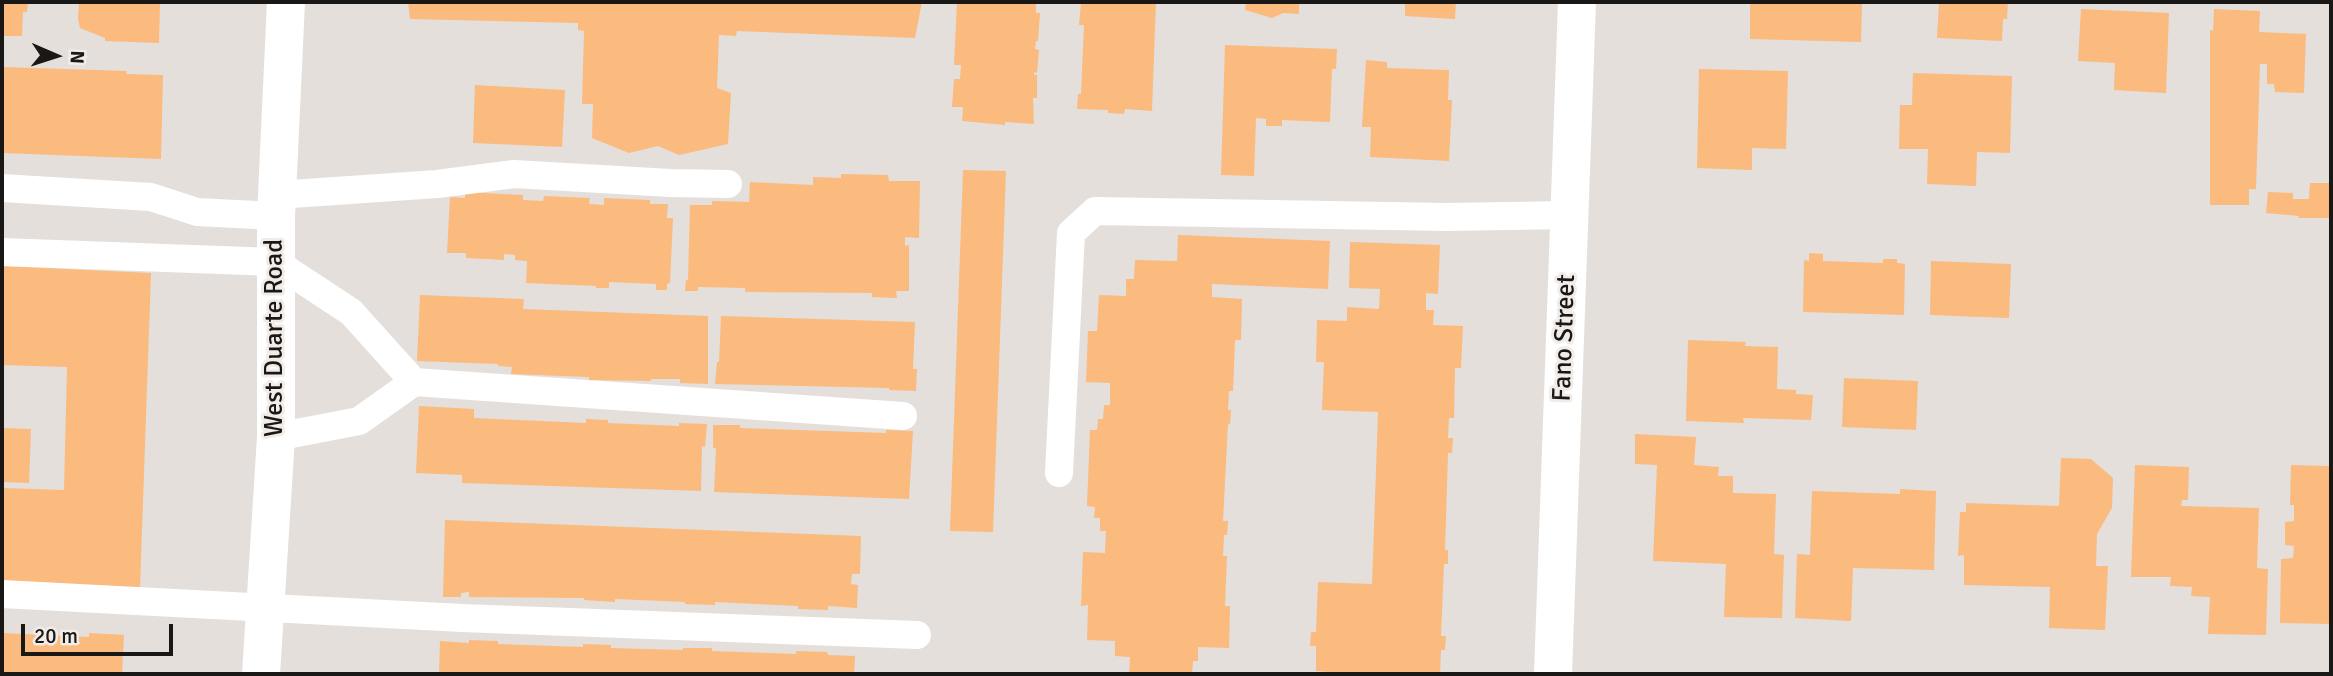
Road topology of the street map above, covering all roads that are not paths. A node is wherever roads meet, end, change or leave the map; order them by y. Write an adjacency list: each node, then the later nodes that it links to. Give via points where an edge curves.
1 (286, 2): 5 (main road, West Duarte Road)
2 (1577, 2): 6 (main road, Fano Street)
3 (728, 184): 5 (lane, via 514,174)
4 (2, 188): 5 (lane, via 151,197 197,212)
5 (276, 206): 8 (main road, West Duarte Road)
6 (1570, 215): 12 (lane, via 1095,211 1071,233); 17 (main road, Fano Street)
7 (2, 252): 8 (lane)
8 (275, 262): 9 (lane, via 351,313); 11 (main road, West Duarte Road)
9 (414, 382): 10 (lane); 11 (lane, via 359,421)
10 (903, 416)
11 (276, 437): 14 (main road, West Duarte Road)
12 (1059, 473)
13 (2, 594): 14 (lane)
14 (264, 607): 15 (lane); 16 (main road, West Duarte Road)
15 (917, 635)
16 (261, 674)
17 (1553, 674)

